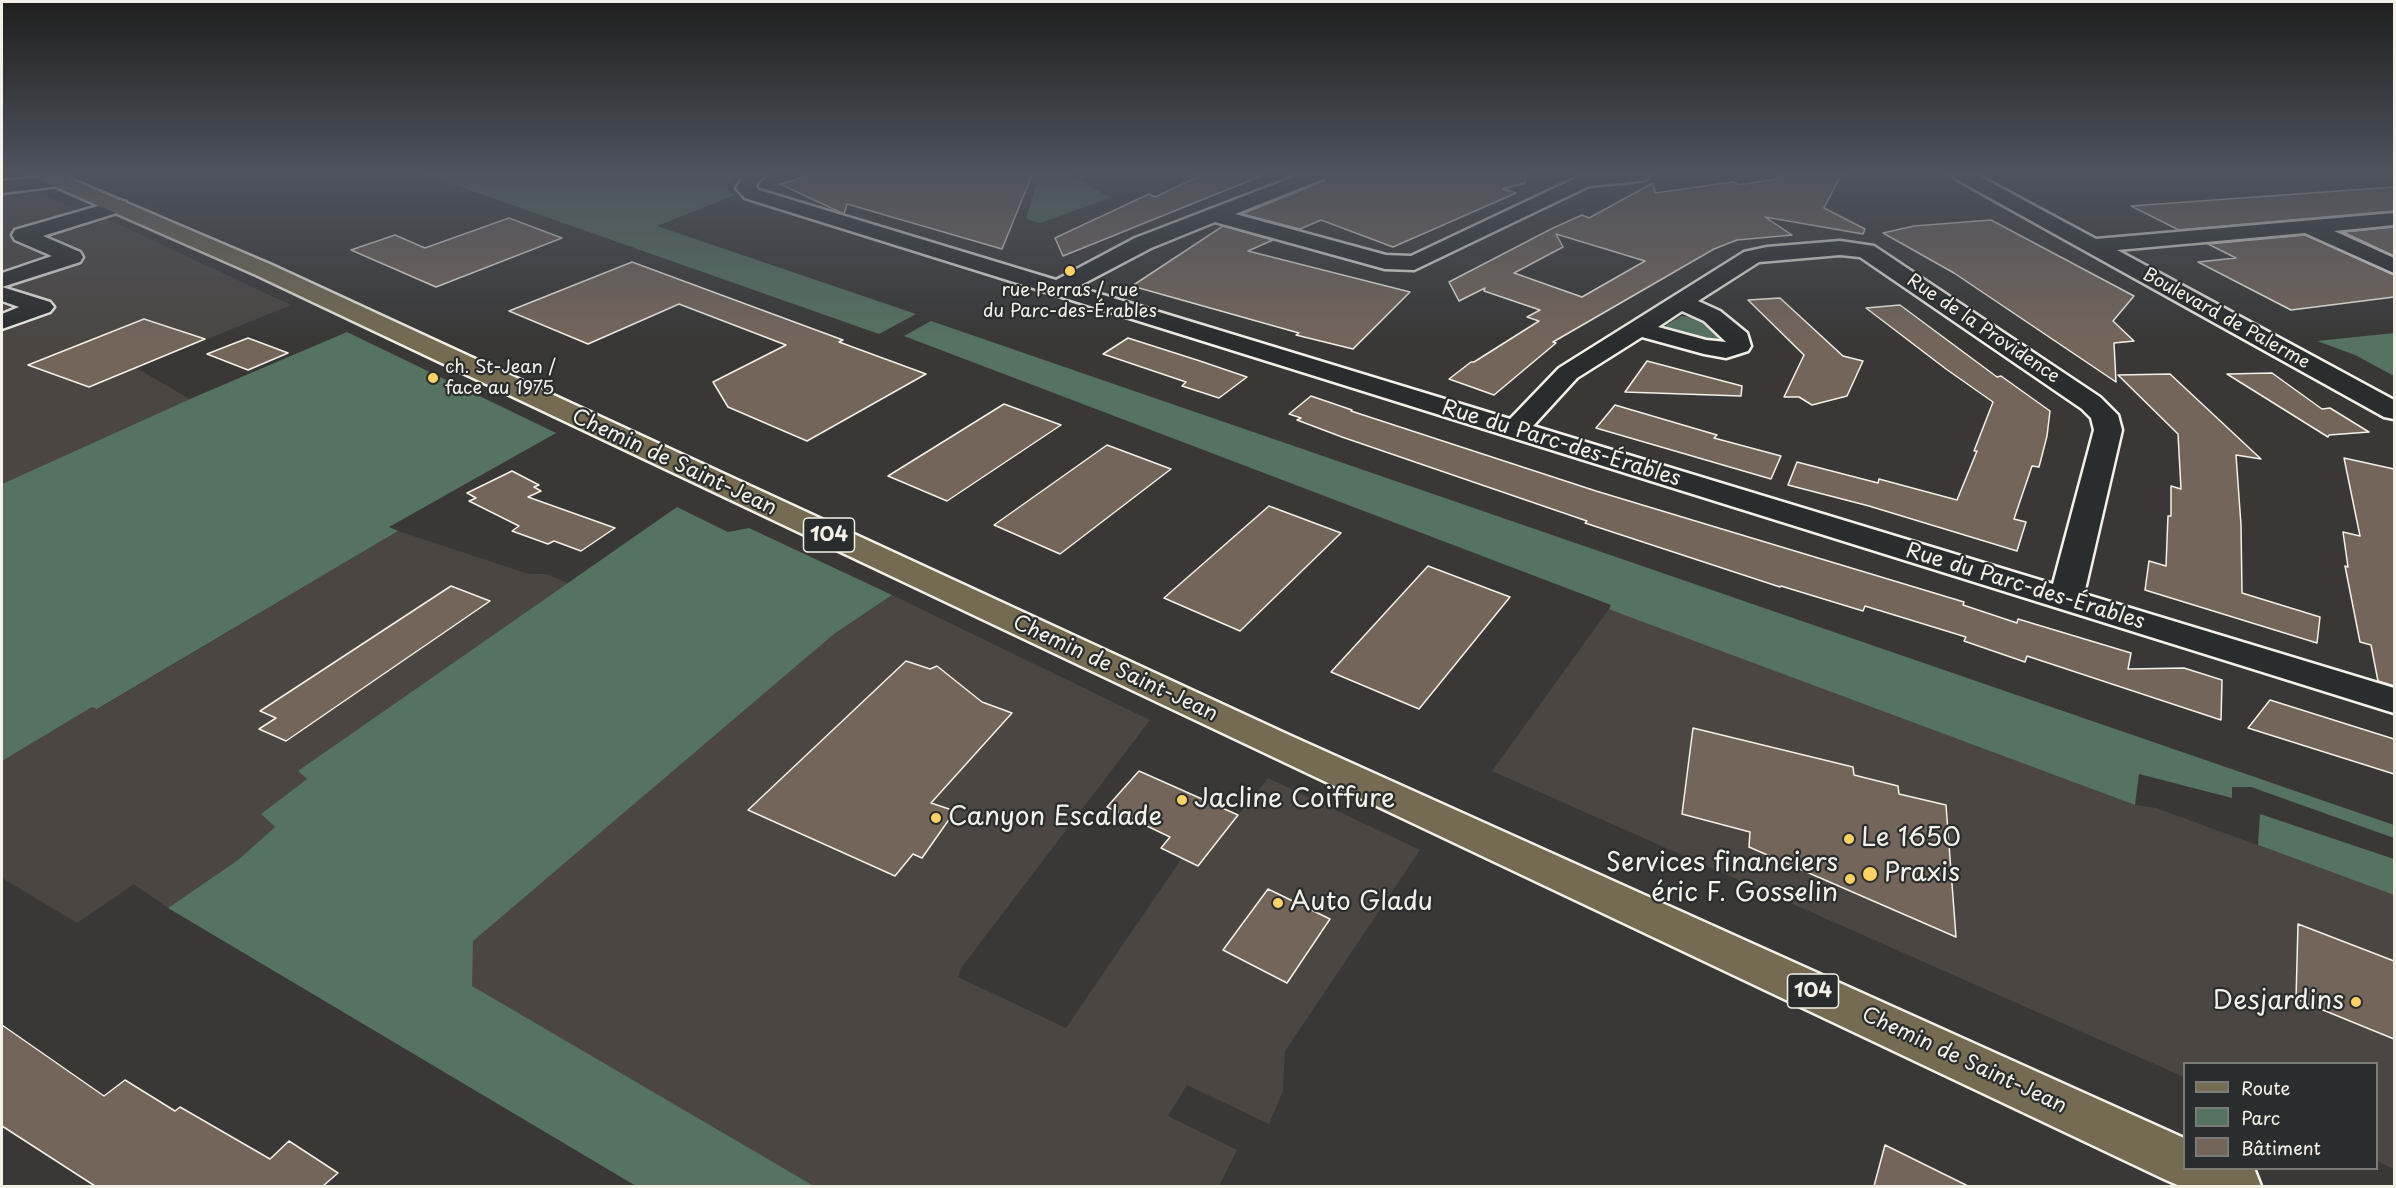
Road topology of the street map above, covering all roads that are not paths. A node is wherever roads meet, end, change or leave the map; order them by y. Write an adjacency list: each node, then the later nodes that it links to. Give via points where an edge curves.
1 (30, 230): 12 (street)
2 (39, 230): 12 (street)
3 (174, 230): 26 (main road, Chemin de Saint-Jean / 104)
4 (870, 230): 16 (street, Rue du Parc-des-Érables)
5 (1176, 230): 16 (street, via 1131,249)
6 (1271, 230): 7 (street, via 1391,263 1414,263)
7 (1483, 230)
8 (2075, 230): 13 (street, Boulevard de Palerme)
9 (2079, 230): 13 (street, Boulevard de Palerme)
10 (2269, 230): 13 (street)
11 (2316, 230): 14 (street)
12 (34, 232): 15 (street, via 23,236 72,257)
13 (2104, 245): 21 (street, Boulevard de Palerme); 22 (street, Boulevard de Palerme)
14 (2394, 266)
15 (2, 280)
16 (1058, 288): 23 (street, Rue du Parc-des-Érables)
17 (2, 294): 19 (street, via 42,307)
18 (1681, 302): 20 (street, Rue de la Providence); 20 (street, via 1712,316 1738,338 1739,346 1715,349); 24 (street, Rue de la Providence, via 1757,256 1840,248 1862,250 2091,403 2104,415 2108,426)
19 (2, 322)
20 (1640, 329): 23 (street, Rue de la Providence, via 1568,373)
21 (2394, 395)
22 (2394, 411)
23 (1515, 429): 24 (street, Rue du Parc-des-Érables)
24 (2066, 600): 25 (street, Rue du Parc-des-Érables)
25 (2394, 701)
26 (2183, 1163)
27 (2200, 1170): 28 (main road)
28 (2235, 1186)

